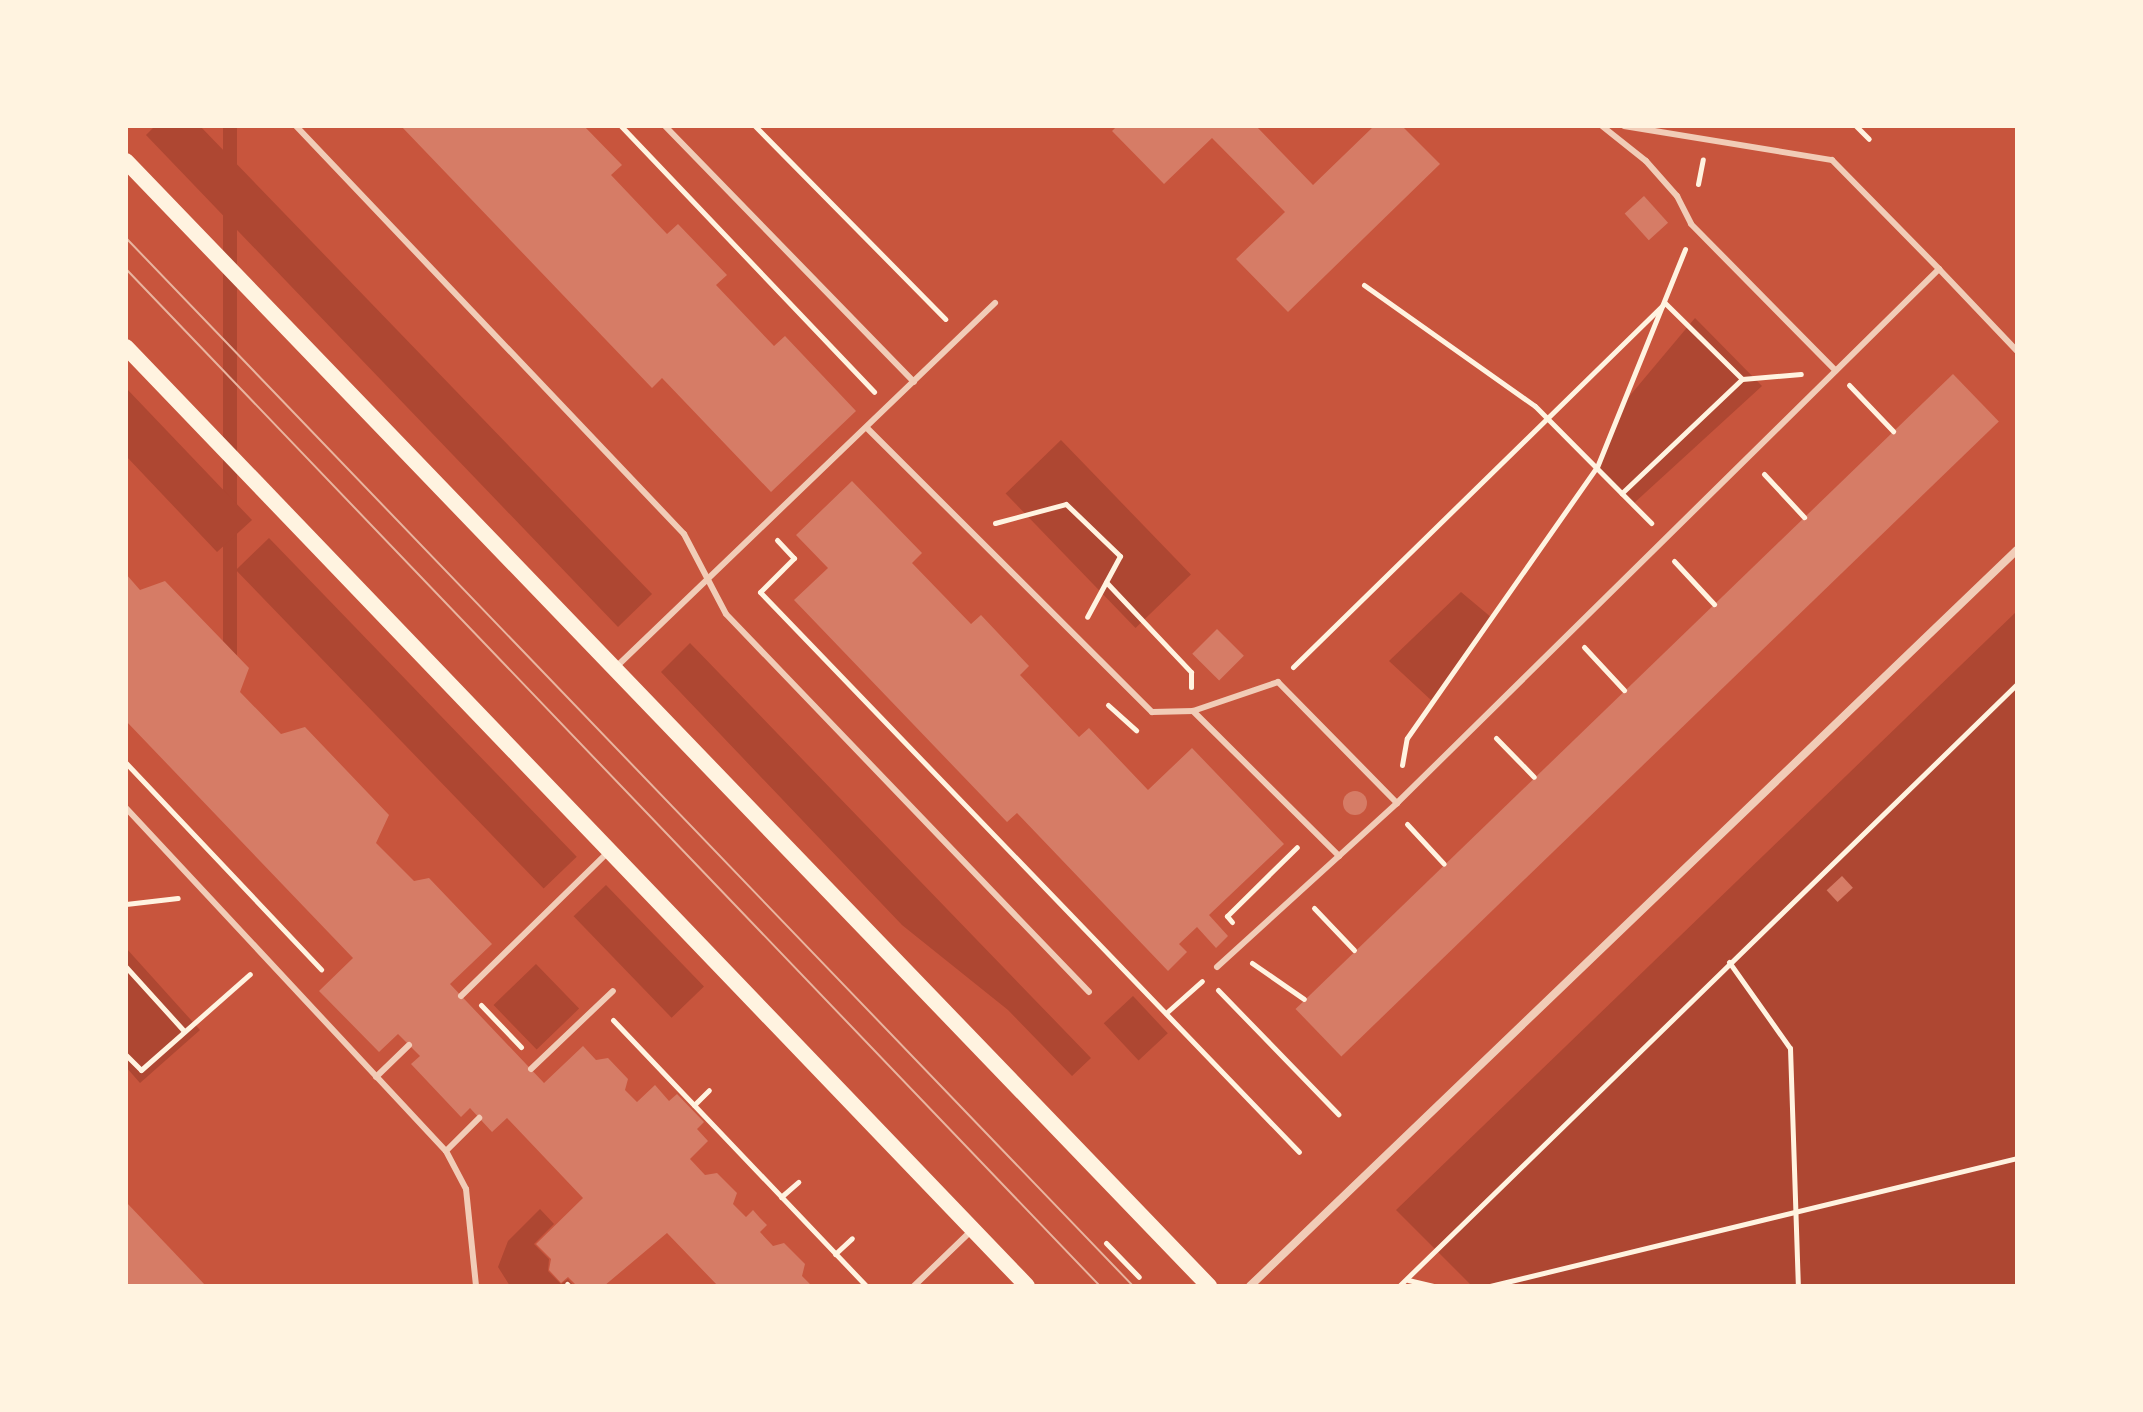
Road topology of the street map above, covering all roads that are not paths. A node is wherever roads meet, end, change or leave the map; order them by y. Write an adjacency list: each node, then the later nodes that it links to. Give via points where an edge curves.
1 (296, 126): 14 (lane, via 684,534)
2 (665, 126): 11 (lane)
3 (1602, 126): 10 (lane, via 1656,173 1677,196 1691,224)
4 (1624, 126): 6 (lane, via 1832,160)
5 (126, 161): 15 (main road)
6 (1939, 269): 9 (lane); 10 (lane)
7 (995, 303): 11 (lane)
8 (126, 347): 19 (main road)
9 (2017, 351)
10 (1836, 371): 17 (lane)
11 (914, 382): 12 (lane)
12 (868, 429): 14 (lane); 16 (lane, via 1152,712)
13 (2017, 550): 35 (street)
14 (708, 581): 15 (lane); 23 (lane, via 726,614)
15 (615, 668): 34 (main road)
16 (1193, 711): 17 (lane, via 1278,682); 20 (lane)
17 (1394, 806): 20 (lane)
18 (126, 808): 27 (lane)
19 (609, 851): 24 (lane); 30 (main road)
20 (1339, 856): 21 (lane)
21 (1217, 967)
22 (613, 991): 26 (lane)
23 (1089, 992)
24 (463, 993)
25 (409, 1045): 27 (lane)
26 (534, 1066)
27 (376, 1077): 29 (lane)
28 (479, 1118): 29 (lane)
29 (446, 1151): 31 (lane, via 466,1189)
30 (973, 1229): 32 (lane); 33 (main road)
31 (473, 1285)
32 (914, 1286)
33 (1027, 1286)
34 (1209, 1286)
35 (1250, 1286)

